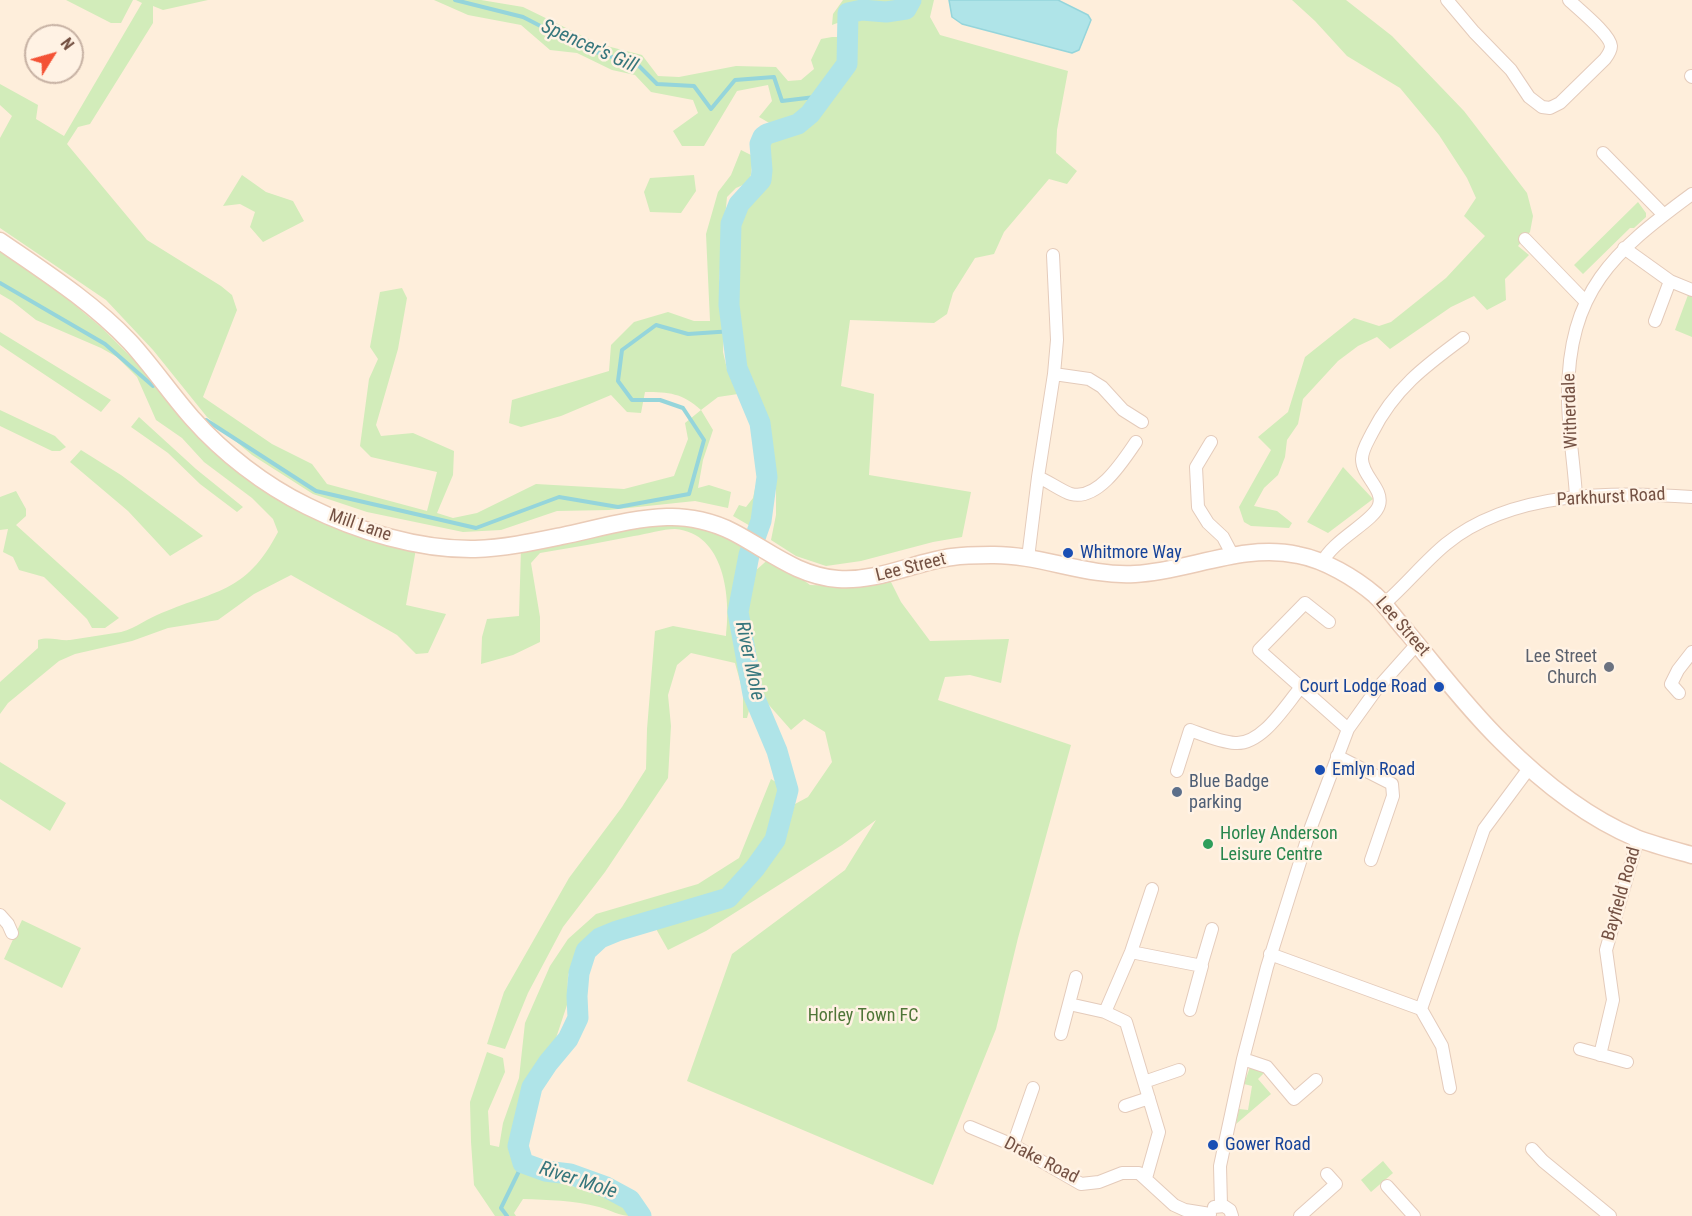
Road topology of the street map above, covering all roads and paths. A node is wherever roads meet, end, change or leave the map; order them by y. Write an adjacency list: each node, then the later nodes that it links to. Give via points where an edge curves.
1 (1447, 0): 2 (street, via 1511,70 1529,96 1542,107 1550,108 1560,103 1610,52 1604,35)
2 (1569, 0)
3 (1603, 153): 5 (street)
4 (1691, 195): 5 (street, Witherdale)
5 (1664, 215): 8 (street, Witherdale)
6 (1525, 239): 12 (street)
7 (0, 241): 25 (street, Mill Lane, via 103,316 210,438 234,458 304,505 334,518 391,538 470,549 516,545 670,516 726,528)
8 (1624, 248): 10 (street); 12 (street, Witherdale, via 1602,272)
9 (1053, 255): 15 (street, via 1057,340)
10 (1670, 281): 11 (street); 13 (street)
11 (1692, 290)
12 (1585, 301): 20 (street, Witherdale, via 1574,338 1568,388)
13 (1655, 321)
14 (1463, 338): 24 (street, via 1425,366 1394,396 1364,448 1362,459 1380,498 1379,507 1333,546)
15 (1054, 374): 16 (street, via 1089,379); 19 (street)
16 (1142, 422)
17 (1136, 442): 19 (street, via 1112,477 1083,496 1069,494)
18 (1211, 442): 22 (street, via 1196,467 1198,507)
19 (1038, 477): 23 (street)
20 (1576, 496): 21 (street, Parkhurst Road); 26 (street, Parkhurst Road, via 1509,510 1466,530 1446,544)
21 (1692, 497)
22 (1233, 556): 23 (street, Lee Street, via 1134,574 1104,574); 24 (street, Lee Street, via 1262,552 1300,555)
23 (1028, 558): 25 (street, Lee Street, via 996,554 948,557 863,580)
24 (1322, 564): 26 (street, Lee Street, via 1361,584)
25 (807, 573)
26 (1384, 604): 28 (street, Lee Street)
27 (1329, 622): 31 (street, via 1305,603 1259,650)
28 (1417, 644): 32 (street); 34 (street, Lee Street, via 1502,743)
29 (1692, 652): 30 (street)
30 (1670, 686)
31 (1301, 687): 32 (street); 35 (street, via 1252,740 1238,744 1190,729)
32 (1348, 729): 33 (street)
33 (1337, 756): 38 (street, via 1392,784 1394,796); 44 (street)
34 (1530, 767): 36 (street, Lee Street, via 1576,806); 48 (street, via 1484,829)
35 (1177, 771)
36 (1638, 839): 37 (street, Lee Street); 53 (street, Bayfield Road, via 1606,950 1613,1000)
37 (1692, 855)
38 (1371, 860)
39 (1152, 889): 43 (street)
40 (0, 915): 42 (street)
41 (1212, 929): 45 (street)
42 (12, 933)
43 (1131, 952): 45 (street); 50 (street)
44 (1270, 954): 48 (street); 54 (street)
45 (1201, 966): 49 (street)
46 (1076, 977): 47 (street)
47 (1069, 1004): 50 (street); 51 (street)
48 (1421, 1009): 60 (street, via 1442,1046)
49 (1190, 1010)
50 (1105, 1012): 58 (street, via 1126,1022)
51 (1061, 1034)
52 (1580, 1050): 53 (street)
53 (1600, 1055): 55 (street)
54 (1243, 1059): 57 (street, via 1267,1067 1294,1099); 69 (street, via 1220,1166)
55 (1627, 1062)
56 (1179, 1070): 58 (street)
57 (1316, 1080)
58 (1144, 1082): 61 (street)
59 (1034, 1088): 64 (street)
60 (1450, 1088)
61 (1149, 1098): 62 (street); 67 (street, via 1159,1132)
62 (1125, 1106)
63 (970, 1127): 64 (street, Drake Road)
64 (1013, 1145): 67 (street, Drake Road, via 1082,1184 1122,1173 1139,1173)
65 (1532, 1149): 74 (street)
66 (1327, 1174): 72 (street, via 1336,1184)
67 (1146, 1178): 70 (street, via 1174,1205)
68 (1387, 1186): 73 (street)
69 (1221, 1205): 70 (street); 71 (street, via 1228,1207)
70 (1210, 1215)
71 (1232, 1216)
72 (1300, 1216)
73 (1414, 1216)
74 (1610, 1216)

